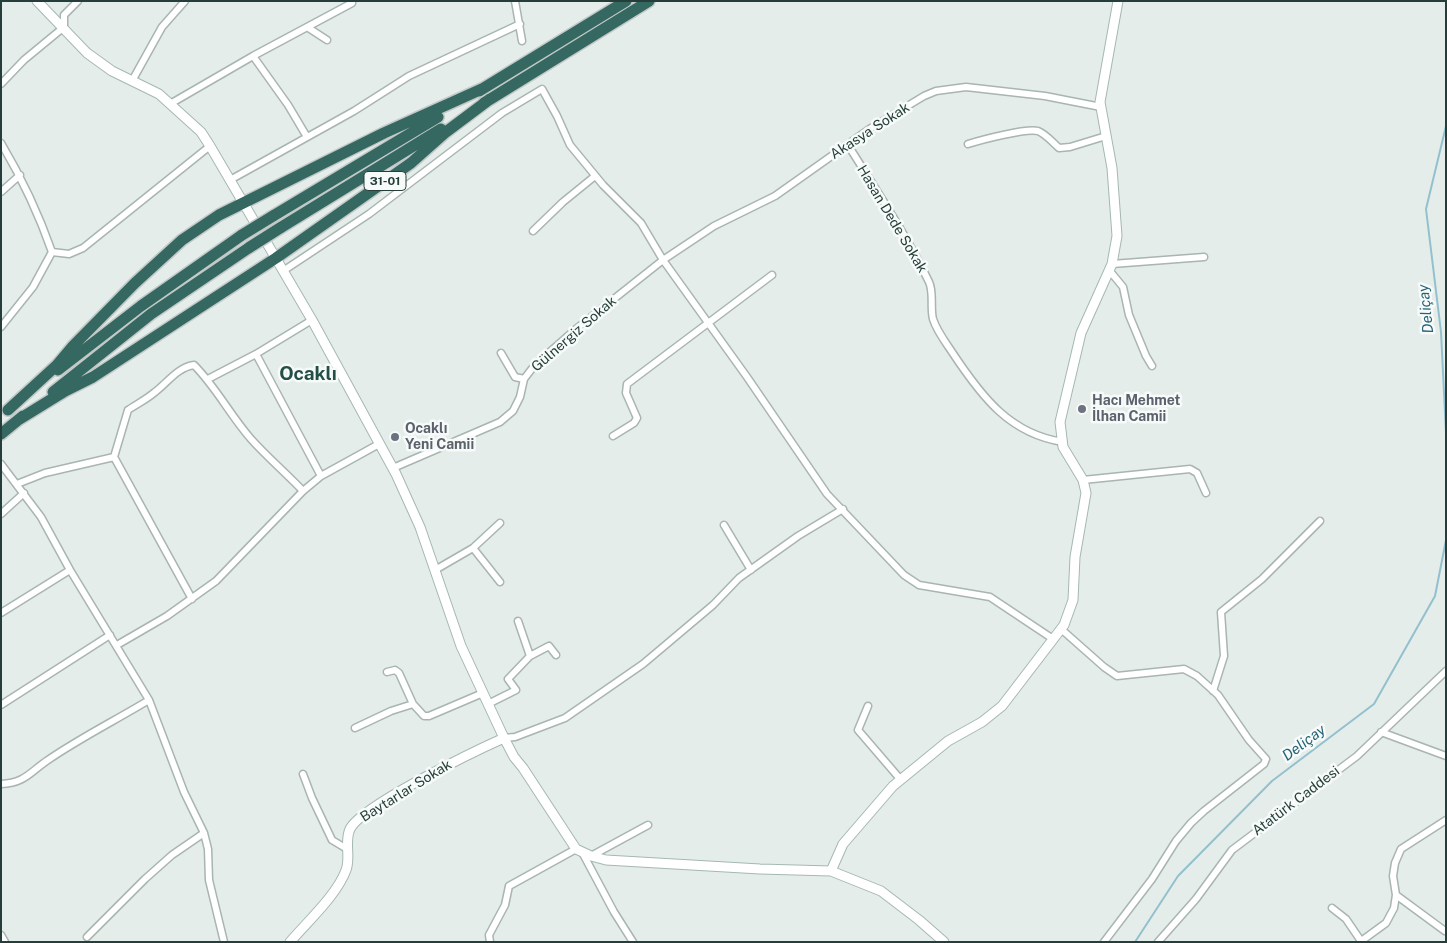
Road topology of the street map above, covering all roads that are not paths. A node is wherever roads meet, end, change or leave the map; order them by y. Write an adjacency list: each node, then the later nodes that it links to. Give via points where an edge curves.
1 (37, 1): 11 (street)
2 (78, 1): 11 (street, via 64,15)
3 (184, 1): 15 (street, via 162,27)
4 (515, 1): 9 (street)
5 (626, 1): 17 (highway)
6 (649, 1): 18 (highway, 31-01)
7 (1118, 1): 20 (street)
8 (352, 3): 10 (street)
9 (520, 24): 13 (street); 22 (street, via 409,76)
10 (307, 26): 12 (street); 14 (street)
11 (63, 28): 15 (street, via 112,71); 16 (street)
12 (327, 40)
13 (522, 41)
14 (252, 56): 19 (street); 22 (street)
15 (132, 80): 19 (street, via 159,94)
16 (1, 84)
17 (484, 88): 31 (highway); 48 (highway, bridge, via 242,235 141,306)
18 (490, 99): 35 (highway, 31-01, via 410,162); 49 (highway, bridge, via 250,247 151,314)
19 (170, 104): 26 (street, via 201,132)
20 (1101, 107): 21 (street); 25 (street, Akasya Sokak, via 1045,96 966,87 936,90)
21 (1106, 136): 24 (street, via 1059,148 1036,130); 37 (street, via 1117,236)
22 (308, 137): 29 (street)
23 (1, 143): 27 (street)
24 (968, 144)
25 (848, 145): 36 (street, Akasya Sokak, via 775,196 714,226); 52 (street, Hasan Dede Sokak, via 930,284 933,320 966,374 984,398 1020,428 1045,439)
26 (210, 146): 29 (street); 33 (street, via 82,248 69,254)
27 (20, 175): 30 (street); 33 (street, via 39,214)
28 (595, 176): 32 (street); 36 (street, via 641,223); 38 (street, via 570,145 542,89 502,112 369,214)
29 (230, 180): 31 (street)
30 (1, 192)
31 (243, 202): 35 (street); 48 (highway, via 182,240 135,283 57,365)
32 (532, 231)
33 (52, 252): 42 (street, via 33,287)
34 (1204, 257): 37 (street)
35 (276, 258): 38 (street); 49 (highway, via 93,377)
36 (663, 260): 41 (street); 47 (street, Gülnergiz Sokak, via 569,335)
37 (1111, 267): 45 (street, via 1123,287 1129,315); 52 (street, via 1081,333 1060,422)
38 (283, 270): 40 (street)
39 (772, 274): 41 (street)
40 (312, 320): 44 (street); 53 (street)
41 (708, 323): 51 (street, via 627,384 626,393 638,418); 63 (street, via 827,494)
42 (1, 327)
43 (501, 353): 47 (street, via 515,377)
44 (256, 354): 46 (street); 57 (street)
45 (1152, 366)
46 (208, 379): 54 (street, via 194,365 187,365 128,410); 60 (street, via 251,439)
47 (524, 379): 56 (street, Gülnergiz Sokak, via 513,411 500,422)
48 (4, 413)
49 (18, 420): 50 (highway)
50 (1, 434)
51 (613, 436)
52 (1063, 442): 58 (street)
53 (380, 444): 56 (street); 57 (street)
54 (114, 457): 59 (street, via 45,472); 73 (street)
55 (1, 464): 59 (street)
56 (392, 468): 70 (street, via 420,527)
57 (321, 476): 60 (street)
58 (1083, 480): 62 (street, via 1190,469 1197,472); 76 (street, via 1086,493 1074,556 1073,600)
59 (17, 484): 61 (street)
60 (304, 491): 73 (street, via 216,582)
61 (24, 493): 64 (street); 69 (street)
62 (1206, 493)
63 (842, 509): 71 (street); 78 (street, via 904,575 919,585 990,597)
64 (1, 514)
65 (1320, 521): 84 (street, via 1262,579 1221,612 1224,656)
66 (500, 523): 68 (street)
67 (724, 525): 71 (street)
68 (473, 548): 70 (street); 72 (street)
69 (70, 570): 74 (street); 77 (street)
70 (435, 570): 85 (street, via 461,646)
71 (751, 570): 93 (street, via 643,664 565,718 515,738)
72 (500, 582)
73 (192, 600): 79 (street)
74 (1, 613)
75 (518, 621): 81 (street)
76 (1061, 629): 78 (street); 84 (street, via 1117,676 1184,669)
77 (110, 635): 79 (street); 89 (street)
78 (1053, 640): 96 (street, via 1002,706 982,722 948,741)
79 (117, 645): 86 (street)
80 (556, 655): 81 (street, via 549,646)
81 (530, 656): 88 (street, via 508,679 516,690)
82 (1446, 671): 92 (street, Atatürk Caddesi)
83 (387, 672): 87 (street, via 395,670 400,673)
84 (1213, 691): 117 (street, via 1266,759 1264,764 1191,823)
85 (483, 693): 87 (street, via 430,716 424,716); 88 (street)
86 (149, 700): 97 (street, via 48,760 26,777 13,784); 100 (street, via 184,792)
87 (413, 704): 91 (street)
88 (488, 704): 93 (street)
89 (1, 705)
90 (868, 706): 96 (street, via 858,730)
91 (355, 728)
92 (1381, 732): 94 (street); 118 (street, Atatürk Caddesi, via 1357,756 1232,850 1196,899)
93 (504, 738): 101 (street, Baytarlar Sokak, via 463,756 360,817 350,829); 102 (street)
94 (1446, 756)
95 (303, 774): 101 (street, via 332,840)
96 (901, 780): 104 (street, via 843,844)
97 (1, 784)
98 (1446, 820): 105 (street, via 1401,849 1393,876)
99 (648, 825): 103 (street)
100 (204, 833): 109 (street, via 172,855); 114 (street, via 209,880)
101 (347, 848): 110 (street, Baytarlar Sokak, via 347,868 340,885)
102 (578, 850): 103 (street); 111 (street); 115 (street, via 509,886 505,905 489,935)
103 (590, 856): 104 (street, via 606,860)
104 (831, 871): 116 (street, via 881,890)
105 (1396, 895): 107 (street); 112 (street, via 1386,923)
106 (1332, 908): 112 (street, via 1346,919)
107 (1445, 931)
108 (1, 936): 113 (street)
109 (87, 937)
110 (294, 940)
111 (632, 941)
112 (1360, 941)
113 (5, 942)
114 (224, 942)
115 (490, 942)
116 (944, 942)
117 (1104, 942)
118 (1158, 942)

